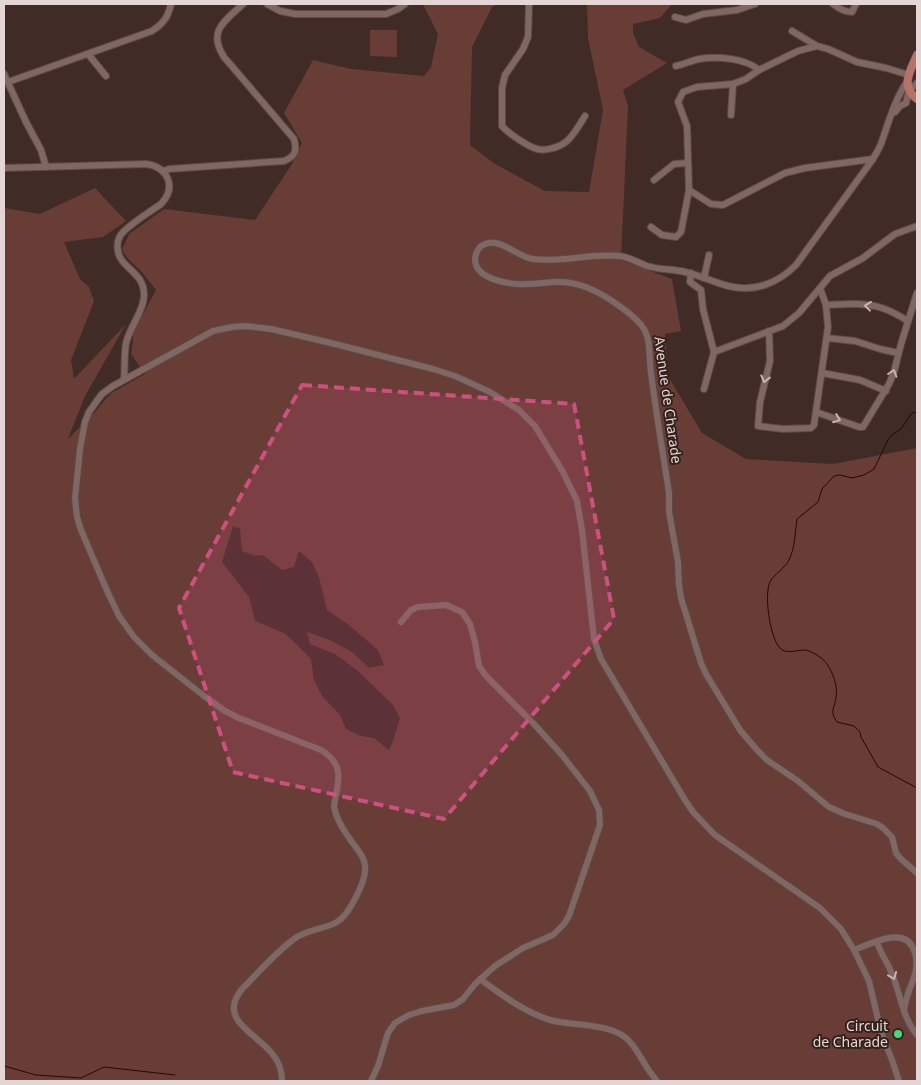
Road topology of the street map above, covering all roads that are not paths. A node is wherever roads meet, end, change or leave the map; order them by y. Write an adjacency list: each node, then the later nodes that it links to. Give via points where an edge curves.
1 (171, 4): 13 (street, via 161,25 152,31)
2 (243, 4): 33 (street, via 217,32 218,49 294,138 294,153 284,161)
3 (267, 4): 4 (street, via 280,12 295,14 386,14)
4 (405, 4)
5 (529, 4): 27 (street, via 528,37 505,76 502,88 502,126 535,149 545,149 560,146 568,140)
6 (755, 4): 9 (street)
7 (833, 4): 8 (street, via 852,12)
8 (856, 4)
9 (735, 7): 10 (street, via 686,20)
10 (675, 17)
11 (792, 31): 12 (street)
12 (817, 46): 16 (street, via 798,51); 19 (street, via 857,62 886,68)
13 (88, 54): 18 (street); 20 (street)
14 (917, 55): 19 (main road)
15 (676, 66): 16 (street, via 700,59 730,59 750,63)
16 (760, 70): 22 (street)
17 (4, 74): 20 (street)
18 (106, 76)
19 (908, 79): 23 (main road); 28 (street, Avenue de Charade)
20 (8, 82): 31 (street)
21 (917, 83): 23 (street)
22 (733, 84): 26 (street); 30 (street, via 697,87 683,92 678,102 687,126)
23 (909, 91): 24 (main road); 25 (street, Avenue de Charade)
24 (917, 101): 25 (street)
25 (906, 103): 28 (street, Avenue de Charade)
26 (731, 115)
27 (585, 116)
28 (889, 121): 29 (street, Avenue de Charade)
29 (873, 159): 35 (street, via 805,168 785,174 723,205 711,204); 40 (street, Avenue de Charade, via 796,265 779,279 755,288 742,288)
30 (688, 163): 34 (street, via 674,164); 35 (street)
31 (46, 167): 32 (street); 33 (street, via 146,164)
32 (4, 168)
33 (163, 171): 50 (street, via 169,186 167,197 125,231 118,243 120,258 143,284 145,295 126,342)
34 (654, 180)
35 (689, 190): 37 (street, via 681,232 676,237 662,235)
36 (917, 226): 41 (street, via 895,234 863,258 830,276)
37 (652, 228)
38 (709, 255): 40 (street)
39 (691, 274): 40 (street, Avenue de Charade); 47 (street, via 690,282 701,290); 55 (street, Avenue de Charade, via 646,266 618,255 530,259 496,243 479,248 475,260 484,275 506,282 562,282 584,286 605,296 643,328 648,340 681,598 706,674 740,730 767,760 798,780 829,807 883,828 892,837 896,853)
40 (704, 278)
41 (820, 288): 43 (street); 45 (street, via 783,326)
42 (917, 293): 44 (street)
43 (826, 305): 44 (street, one-way to 43, via 876,306); 46 (street)
44 (908, 321): 48 (street)
45 (769, 331): 47 (street); 53 (street, one-way to 53, via 770,361 758,426 811,428)
46 (827, 338): 48 (street, via 855,341); 49 (street)
47 (714, 352): 51 (street)
48 (898, 353): 52 (street, one-way to 48)
49 (822, 373): 52 (street, via 860,380); 53 (street)
50 (124, 379): 57 (street, via 213,331 246,326 271,329 445,372 476,385 519,410 541,435 577,501 594,638 601,659 685,800 714,835 829,916); 61 (street, via 102,394 89,412 81,441 75,498 81,530 108,593 134,637 197,691 239,718 321,750 332,758 339,776 335,810 342,827 364,859 366,873 363,883 342,919 294,939 242,988 235,1000 236,1017 274,1055 281,1068)
51 (704, 389)
52 (886, 391): 53 (street, one-way to 52, via 861,427)
53 (816, 412)
54 (401, 622): 58 (street, via 418,607 446,605 462,612 470,624 479,666 562,755 590,791 599,810 600,825 564,924 553,934 495,966)
55 (917, 873)
56 (877, 942): 57 (street); 59 (street, one-way to 59, via 892,972); 59 (street, via 902,938 914,950 917,959 915,974 905,998)
57 (854, 950): 64 (street, via 869,981 881,1032)
58 (480, 980): 62 (street, via 454,1004 409,1015 395,1023 388,1033); 63 (street, via 517,1006 550,1020 605,1028 623,1036 634,1046)
59 (904, 1011): 60 (street)
60 (917, 1035)
61 (282, 1081)
62 (371, 1081)
63 (657, 1081)
64 (899, 1081)

